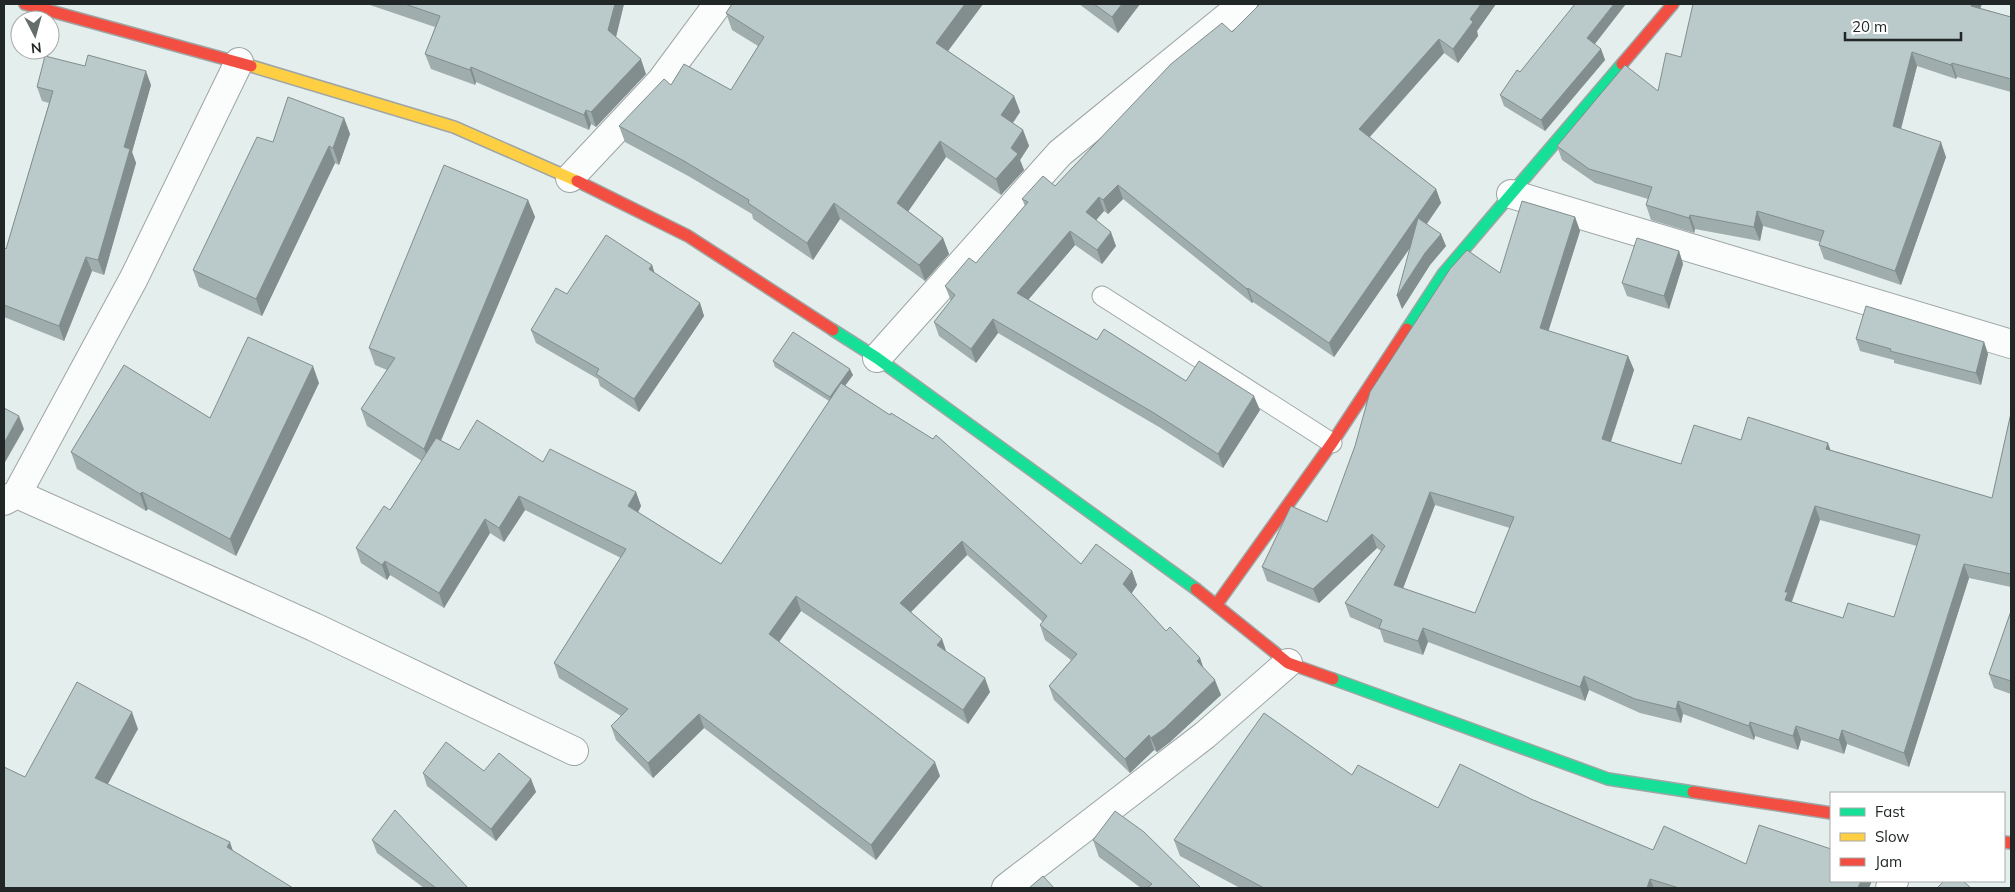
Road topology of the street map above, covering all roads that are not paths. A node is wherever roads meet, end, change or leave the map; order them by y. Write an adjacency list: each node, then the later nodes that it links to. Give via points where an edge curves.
1 (25, 4): 5 (street)
2 (718, 4): 6 (street, via 661,81)
3 (1243, 4): 10 (street, via 1060,153)
4 (1673, 4): 7 (street)
5 (240, 62): 6 (street, via 454,127); 12 (street, via 134,278)
6 (570, 178): 10 (street, via 688,236)
7 (1511, 194): 9 (street); 11 (street, via 1443,274)
8 (1102, 296): 11 (lane)
9 (2011, 344)
10 (876, 358): 13 (street)
11 (1332, 443): 13 (street)
12 (11, 497): 15 (street, via 314,626)
13 (1217, 604): 14 (street)
14 (1288, 663): 16 (street, via 1608,779); 17 (street, via 1205,735)
15 (574, 751)
16 (1830, 813)
17 (1006, 888)

